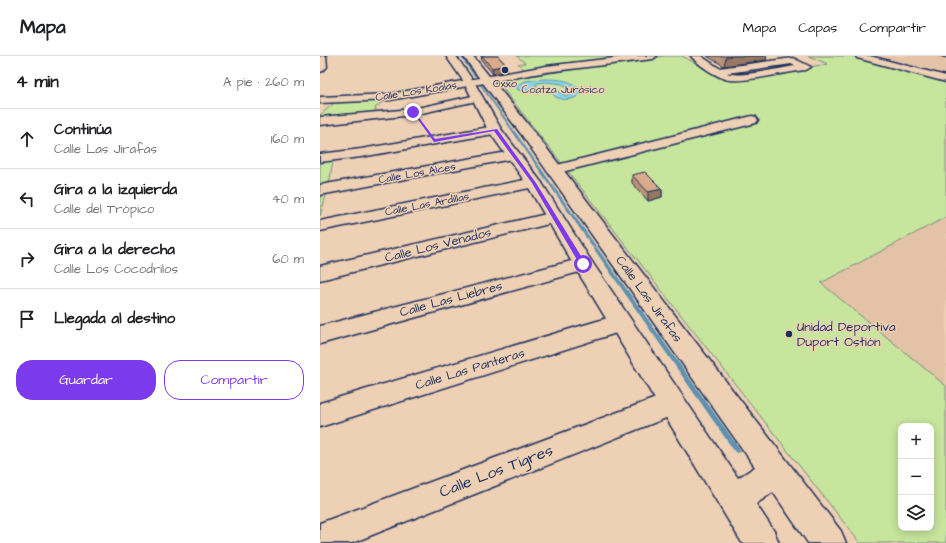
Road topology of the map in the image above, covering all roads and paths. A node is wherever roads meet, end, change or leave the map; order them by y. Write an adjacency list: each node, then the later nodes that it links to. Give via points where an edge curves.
1 (322, 56): 7 (street)
2 (451, 56): 10 (main road, Calle Las Jirafas)
3 (468, 56): 10 (main road, Calle Las Jirafas)
4 (653, 56): 10 (street, via 546,69)
5 (695, 56): 8 (street)
6 (860, 56): 9 (street)
7 (320, 69)
8 (718, 70): 8 (street, via 730,77 806,67 793,61)
9 (946, 79)
10 (478, 87): 12 (street, Calle Los Koalas); 14 (street); 19 (main road, Calle Las Jirafas); 25 (main road, Calle Las Jirafas)
11 (320, 89): 12 (street, via 356,90)
12 (361, 98): 13 (street, Calle Los Koalas)
13 (320, 100)
14 (413, 112): 15 (street); 20 (street)
15 (379, 116): 17 (street, via 336,120); 18 (street)
16 (752, 120): 25 (street)
17 (323, 126)
18 (373, 129)
19 (495, 130): 20 (street); 23 (main road, Calle Las Jirafas)
20 (434, 140): 22 (street)
21 (367, 141): 22 (street)
22 (361, 153): 24 (street)
23 (513, 155): 26 (main road, Calle Las Jirafas); 27 (street, Calle Los Alces)
24 (320, 158)
25 (554, 170): 36 (main road, Calle Las Jirafas)
26 (534, 183): 28 (main road, Calle Las Jirafas); 29 (street, Calle Las Ardillas)
27 (320, 190)
28 (555, 217): 30 (main road, Calle Las Jirafas); 31 (street, Calle Los Venados)
29 (320, 226)
30 (583, 264): 32 (main road, Calle Las Jirafas); 33 (street, Calle Las Liebres)
31 (320, 273)
32 (621, 323): 34 (main road, Calle Las Jirafas); 35 (street, Calle Las Panteras)
33 (320, 335)
34 (672, 404): 37 (main road, Calle Las Jirafas); 38 (street, Calle Los Tigres)
35 (320, 415)
36 (776, 472): 37 (main road); 40 (main road, Calle Las Jirafas)
37 (734, 499): 39 (main road, Calle Las Jirafas)
38 (320, 538)
39 (762, 543)
40 (829, 543)

